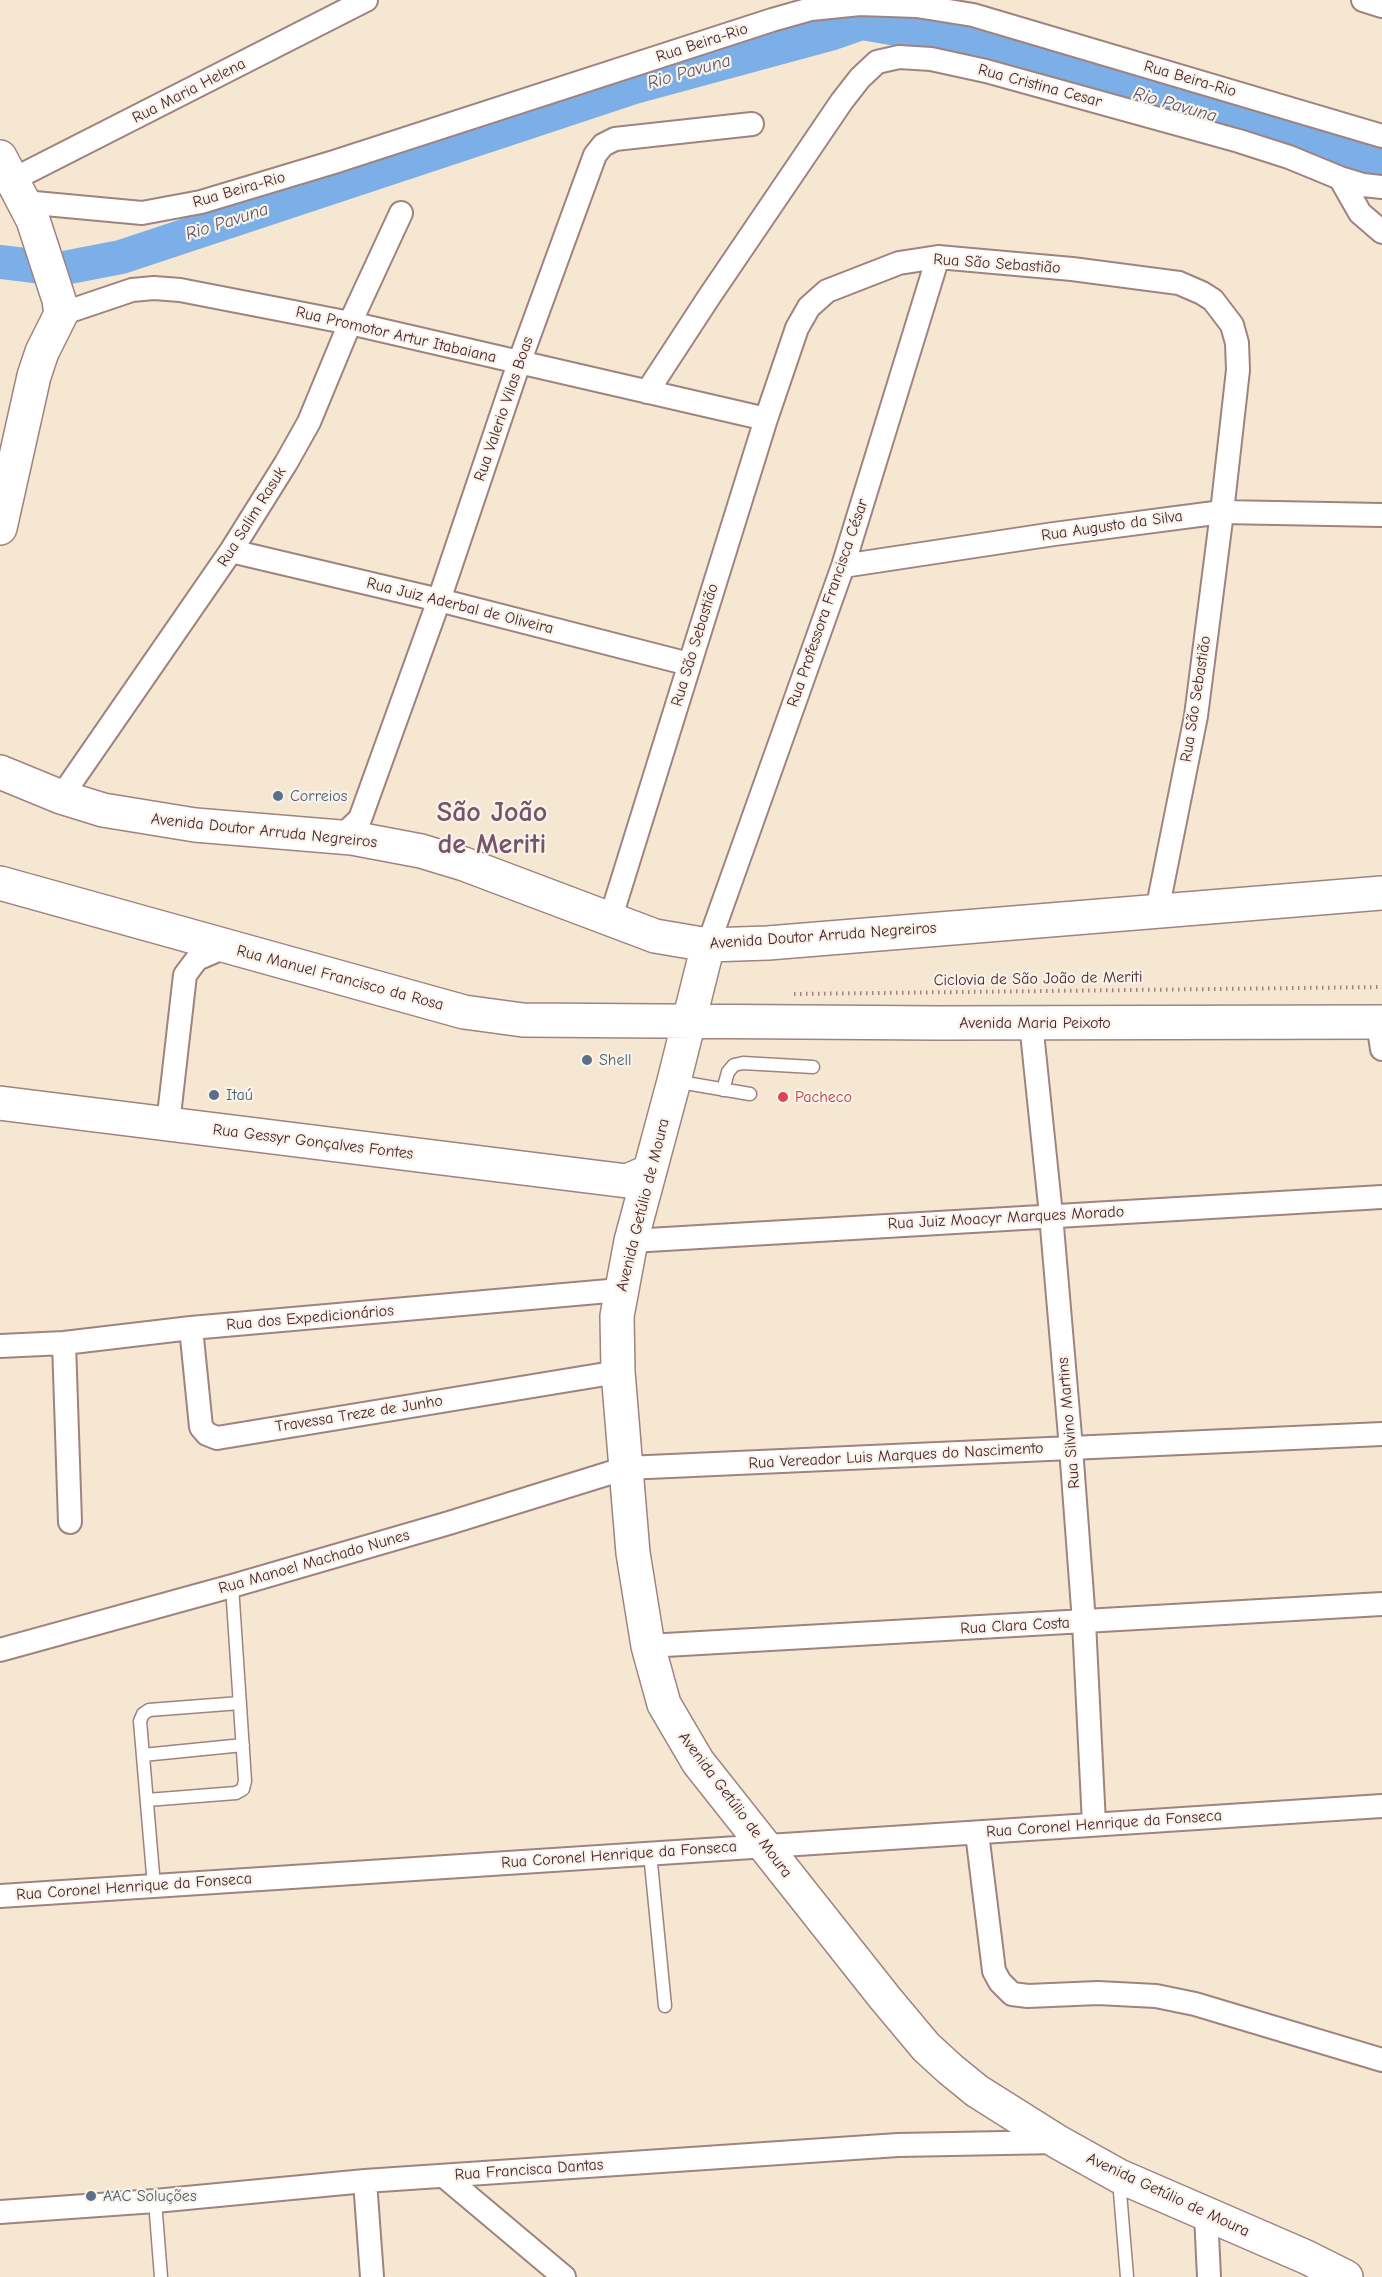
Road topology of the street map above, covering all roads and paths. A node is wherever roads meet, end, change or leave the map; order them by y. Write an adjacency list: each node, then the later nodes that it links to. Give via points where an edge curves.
1 (366, 0): 8 (street, Rua Maria Helena)
2 (1363, 0): 3 (street)
3 (1382, 6)
4 (752, 124): 14 (street, Rua Valerio Vilas Boas, via 615,140 603,145 595,155)
5 (1382, 136): 8 (street, Rua Beira-Rio, via 973,15 917,6 860,4 811,9 772,20 201,202 142,213)
6 (1340, 178): 7 (street, Rua Cristina Cesar); 10 (street, via 1360,213); 15 (street, Rua Cristina Cesar, via 1239,141 986,71 931,59 899,57 877,62 842,101)
7 (1382, 187)
8 (17, 190): 12 (main road)
9 (401, 213): 13 (street, Rua Salim Rasuk)
10 (1382, 232)
11 (938, 257): 16 (street, Rua São Sebastião, via 899,263 858,278 827,291 809,306 797,328); 18 (street, Rua São Sebastião, via 1179,283 1213,300 1232,325 1237,343 1238,370); 21 (street, Rua Professora Francisca César)
12 (60, 307): 13 (street, Rua Promotor Artur Itabaiana, via 154,288); 17 (main road, via 34,376)
13 (350, 323): 14 (street, Rua Promotor Artur Itabaiana); 20 (street, Rua Salim Rasuk, via 309,422)
14 (519, 363): 15 (street, Rua Promotor Artur Itabaiana); 22 (street, Rua Valerio Vilas Boas)
15 (647, 392): 16 (street, Rua Promotor Artur Itabaiana)
16 (765, 419): 23 (street, Rua São Sebastião)
17 (2, 512)
18 (1222, 512): 19 (street, Rua Augusto da Silva); 21 (street, Rua Augusto da Silva); 29 (street, Rua São Sebastião, via 1196,716)
19 (1382, 515)
20 (231, 551): 22 (street, Rua Juiz Aderbal de Oliveira); 25 (street, Rua Salim Rasuk)
21 (843, 566): 31 (street, Rua Professora Francisca César)
22 (439, 600): 23 (street, Rua Juiz Aderbal de Oliveira); 26 (street, Rua Valerio Vilas Boas)
23 (689, 664): 30 (street, Rua São Sebastião)
24 (0, 772): 25 (main road, Avenida Doutor Arruda Negreiros)
25 (62, 797): 26 (main road, Avenida Doutor Arruda Negreiros, via 103,810 195,825)
26 (356, 832): 30 (main road, Avenida Doutor Arruda Negreiros, via 464,864)
27 (0, 883): 32 (main road, Rua Manuel Francisco da Rosa)
28 (1382, 893): 29 (main road, Avenida Doutor Arruda Negreiros)
29 (1157, 911): 31 (main road, Avenida Doutor Arruda Negreiros)
30 (610, 920): 31 (main road, Avenida Doutor Arruda Negreiros, via 655,936)
31 (708, 945): 35 (main road, Avenida Getúlio de Moura)
32 (225, 947): 35 (main road, Rua Manuel Francisco da Rosa, via 464,1012 523,1020); 43 (street, via 197,959 185,975)
33 (1382, 987): 34 (path, Ciclovia de São João de Meriti)
34 (789, 994)
35 (688, 1023): 36 (main road, Avenida Maria Peixoto); 39 (main road, Avenida Getúlio de Moura)
36 (1031, 1023): 37 (main road, Avenida Maria Peixoto); 46 (street, Rua Silvino Martins)
37 (1381, 1031)
38 (813, 1067): 40 (lane, via 734,1065)
39 (674, 1081): 40 (lane); 44 (main road, Avenida Getúlio de Moura)
40 (723, 1090): 41 (lane)
41 (750, 1094)
42 (0, 1103): 43 (main road, Rua Gessyr Gonçalves Fontes)
43 (168, 1124): 44 (main road, Rua Gessyr Gonçalves Fontes)
44 (639, 1184): 47 (main road, Avenida Getúlio de Moura)
45 (1382, 1197): 46 (street, Rua Juiz Moacyr Marques Morado)
46 (1051, 1215): 47 (street, Rua Juiz Moacyr Marques Morado); 54 (street, Rua Silvino Martins)
47 (631, 1241): 48 (main road, Avenida Getúlio de Moura)
48 (620, 1290): 49 (street, Rua dos Expedicionários); 52 (main road, Avenida Getúlio de Moura)
49 (191, 1328): 50 (street, Rua dos Expedicionários); 52 (street, Travessa Treze de Junho, via 201,1427 217,1438)
50 (64, 1343): 51 (street, Rua dos Expedicionários); 56 (street)
51 (0, 1346)
52 (618, 1372): 55 (main road, Avenida Getúlio de Moura)
53 (1382, 1434): 54 (street, Rua Vereador Luis Marques do Nascimento)
54 (1071, 1448): 55 (street, Rua Vereador Luis Marques do Nascimento); 59 (street, Rua Silvino Martins)
55 (626, 1468): 57 (street, Rua Manoel Machado Nunes); 60 (main road, Avenida Getúlio de Moura, via 633,1553)
56 (70, 1522)
57 (232, 1586): 61 (street, Rua Manoel Machado Nunes); 62 (lane)
58 (1382, 1604): 59 (street, Rua Clara Costa)
59 (1084, 1622): 60 (street, Rua Clara Costa); 67 (street, Rua Silvino Martins)
60 (648, 1647): 69 (main road, Avenida Getúlio de Moura, via 664,1704 677,1728 698,1762)
61 (0, 1650)
62 (240, 1703): 63 (lane); 64 (lane, via 149,1710 140,1721)
63 (243, 1745): 64 (lane); 65 (lane, via 243,1789 236,1793)
64 (143, 1755): 65 (lane)
65 (147, 1800): 71 (lane)
66 (1382, 1806): 67 (street, Rua Coronel Henrique da Fonseca)
67 (1094, 1824): 68 (street, Rua Coronel Henrique da Fonseca)
68 (977, 1833): 69 (street, Rua Coronel Henrique da Fonseca); 74 (street, via 994,1971 1012,1994 1156,1996)
69 (764, 1845): 70 (street, Rua Coronel Henrique da Fonseca); 75 (main road, Avenida Getúlio de Moura, via 926,2047 977,2091)
70 (650, 1854): 71 (street, Rua Coronel Henrique da Fonseca); 73 (lane)
71 (154, 1886): 72 (street, Rua Coronel Henrique da Fonseca)
72 (0, 1896)
73 (665, 2006)
74 (1382, 2060)
75 (1058, 2142): 76 (street, Rua Francisca Dantas, via 898,2145); 77 (main road, Avenida Getúlio de Moura)
76 (444, 2176): 78 (street, Rua Francisca Dantas); 84 (street)
77 (1119, 2176): 81 (main road, Avenida Getúlio de Moura); 85 (lane)
78 (366, 2181): 79 (street, Rua Francisca Dantas); 83 (street)
79 (155, 2201): 80 (street, Rua Francisca Dantas); 82 (lane)
80 (0, 2212)
81 (1206, 2214): 86 (street); 87 (main road, Avenida Getúlio de Moura)
82 (161, 2277)
83 (372, 2277)
84 (564, 2277)
85 (1126, 2277)
86 (1209, 2277)
87 (1346, 2277)

